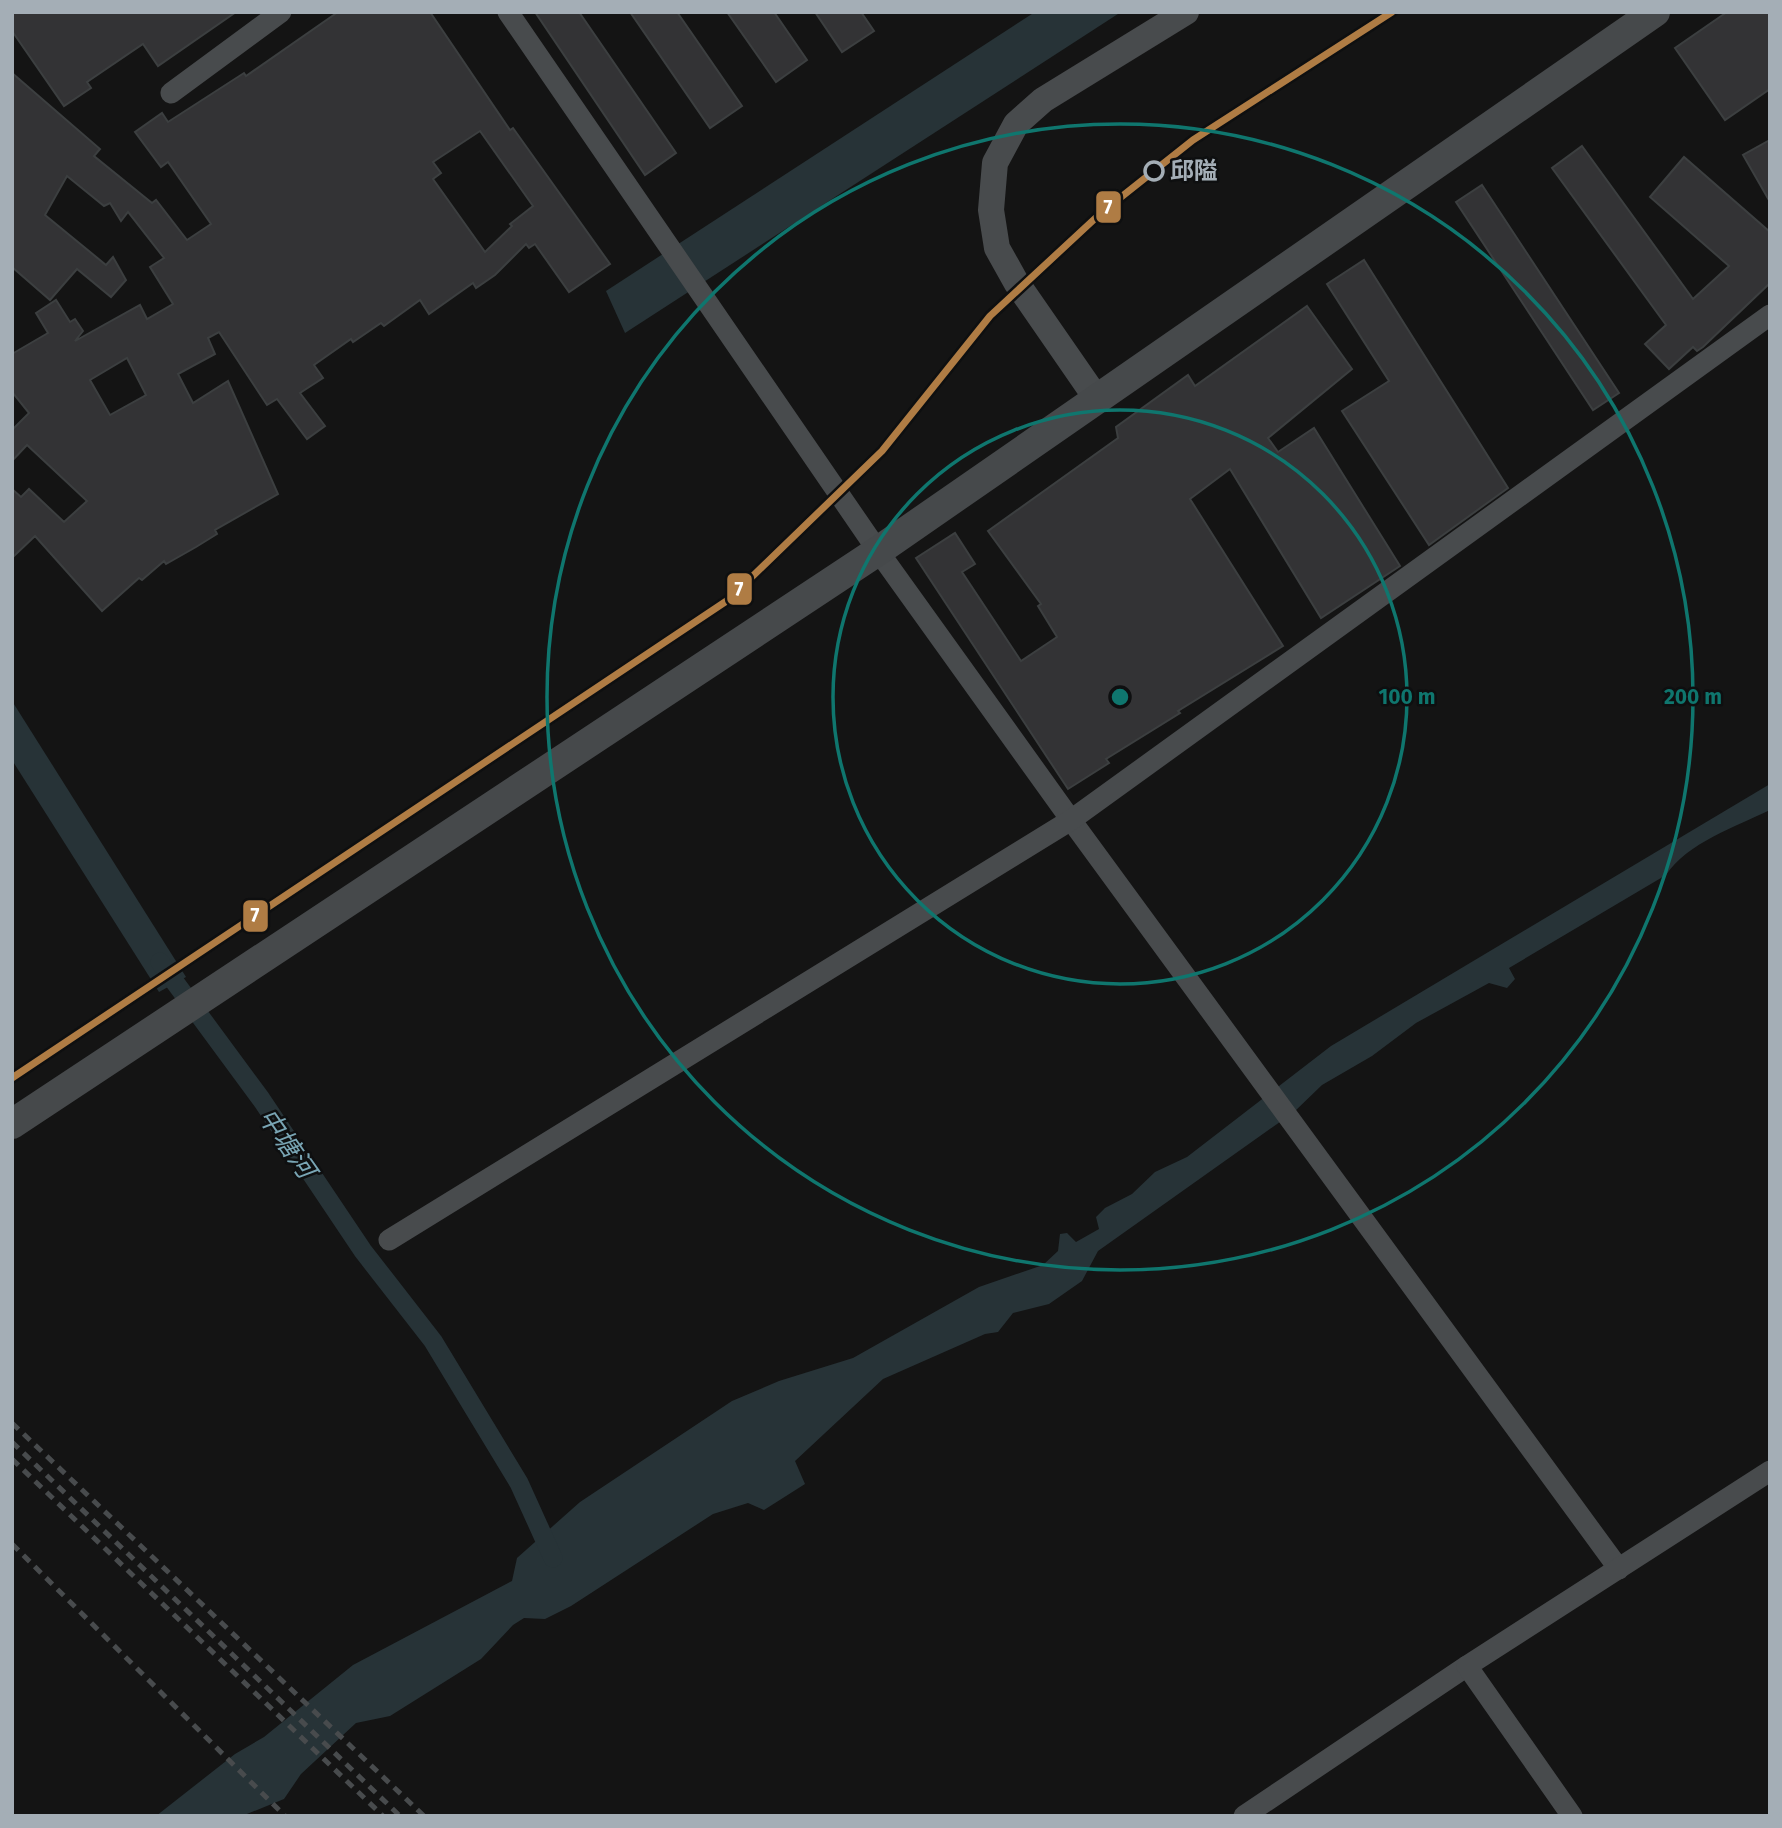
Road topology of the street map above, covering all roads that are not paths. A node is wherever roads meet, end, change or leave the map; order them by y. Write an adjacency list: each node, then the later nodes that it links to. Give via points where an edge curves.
1 (281, 12): 5 (street)
2 (508, 12): 8 (street)
3 (1186, 12): 7 (street, via 1043,100 1016,124 995,163 991,210 997,248)
4 (1656, 12): 7 (main road)
5 (171, 93)
6 (1770, 315): 9 (street)
7 (1097, 400): 8 (main road)
8 (878, 551): 9 (street); 10 (main road)
9 (1071, 820): 11 (street); 13 (street)
10 (12, 1124)
11 (389, 1240)
12 (1770, 1471): 13 (street)
13 (1619, 1569): 14 (street)
14 (1467, 1666): 15 (street); 16 (street)
15 (1244, 1816)
16 (1572, 1816)

